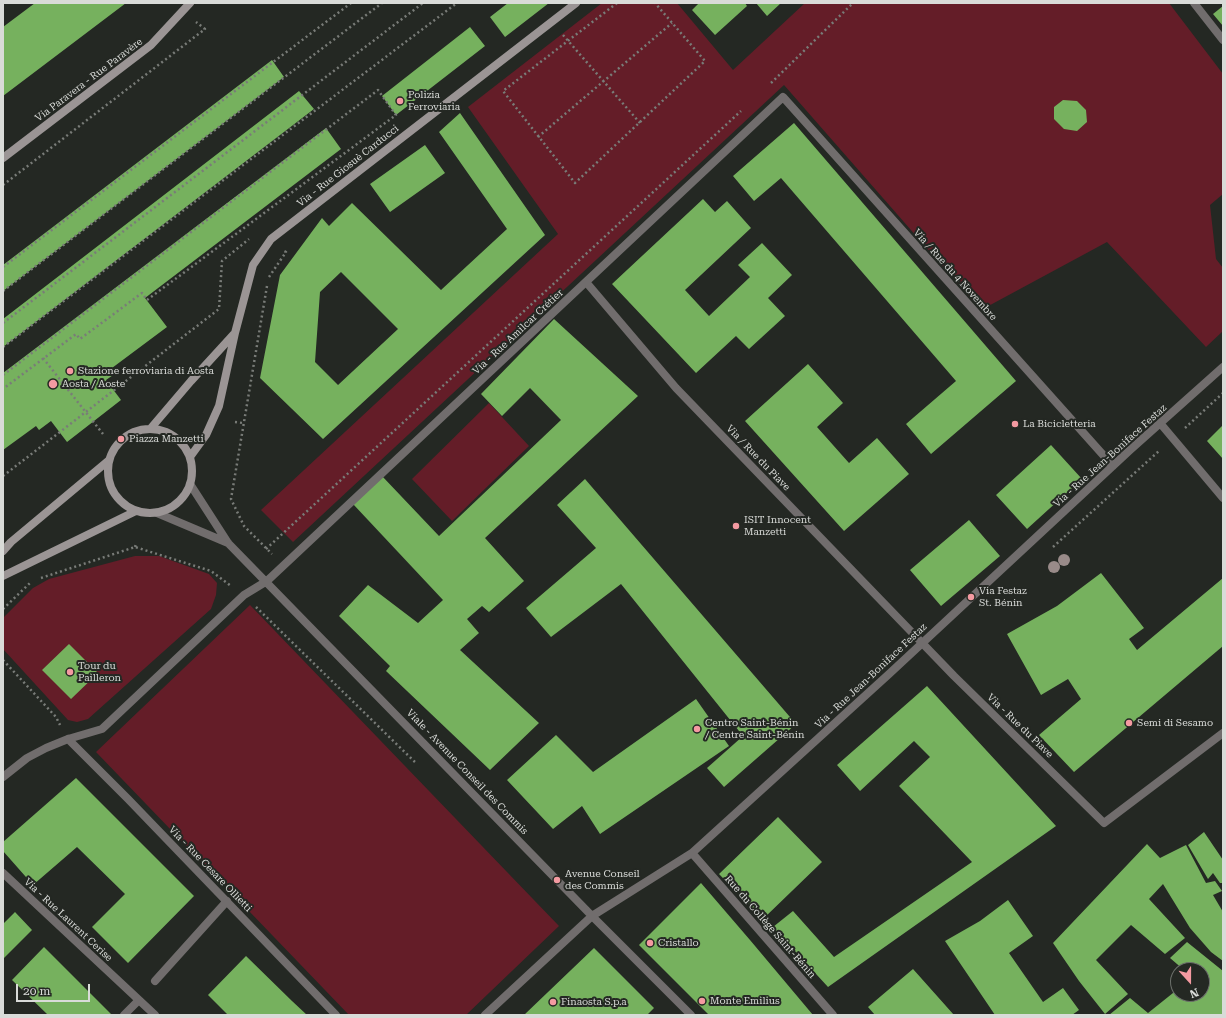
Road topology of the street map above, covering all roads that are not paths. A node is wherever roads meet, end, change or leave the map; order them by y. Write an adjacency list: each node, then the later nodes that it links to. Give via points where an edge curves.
1 (190, 3): 4 (street, Via Paravera - Rue Paravère)
2 (576, 3): 9 (street, Via - Rue Giosuè Carducci, via 271,239 253,265)
3 (1194, 3): 5 (street)
4 (182, 7): 7 (street, Via Paravera - Rue Paravère, via 151,45)
5 (1223, 40)
6 (783, 97): 8 (street, Via - Rue Amilcar Crétier); 15 (street, Via / Rue du 4 Novembre)
7 (3, 158)
8 (586, 282): 23 (street, Via - Rue Amilcar Crétier); 24 (street, Via / Rue du Piave, via 676,388)
9 (235, 333): 12 (street); 13 (street, Via - Rue Giosuè Carducci, via 219,406 206,435)
10 (1223, 367): 11 (street, Via - Rue Jean-Boniface Festaz)
11 (1160, 423): 15 (street, Via - Rue Jean-Boniface Festaz); 17 (street)
12 (151, 428): 13 (street, via 163,430 174,436); 14 (street, via 130,433 121,439)
13 (190, 457): 16 (street)
14 (108, 461): 18 (street, via 107,473 114,495); 21 (street)
15 (1113, 466): 24 (street, Via - Rue Jean-Boniface Festaz)
16 (190, 484): 19 (street, via 178,503); 20 (street)
17 (1223, 498)
18 (136, 511): 19 (street); 22 (street)
19 (157, 513): 20 (street)
20 (228, 543): 23 (street, Viale - Avenue Conseil des Commis)
21 (3, 551)
22 (3, 576)
23 (266, 581): 26 (street, Via - Rue Amilcar Crétier, via 244,595 102,728); 31 (street, Viale - Avenue Conseil des Commis)
24 (922, 642): 25 (street, Via - Rue du Piave, via 1104,823); 28 (street, Via - Rue Jean-Boniface Festaz)
25 (1223, 733)
26 (68, 739): 27 (street, Via - Rue Amilcar Crétier, via 27,758); 30 (street, Via - Rue Cesare Ollietti)
27 (3, 777)
28 (692, 853): 31 (street, Via - Rue Jean-Boniface Festaz); 39 (street, Rue du Collège Saint-Bénin)
29 (3, 873): 33 (street, Via - Rue Laurent Cerise)
30 (227, 901): 32 (street); 36 (street, Via - Rue Cesare Ollietti)
31 (592, 916): 37 (street, Via - Rue Jean-Boniface Festaz); 38 (street, Viale - Avenue Conseil des Commis)
32 (155, 981)
33 (139, 1000): 34 (street); 35 (street, Via - Rue Laurent Cerise)
34 (124, 1015)
35 (155, 1015)
36 (336, 1015)
37 (485, 1015)
38 (691, 1015)
39 (833, 1015)

